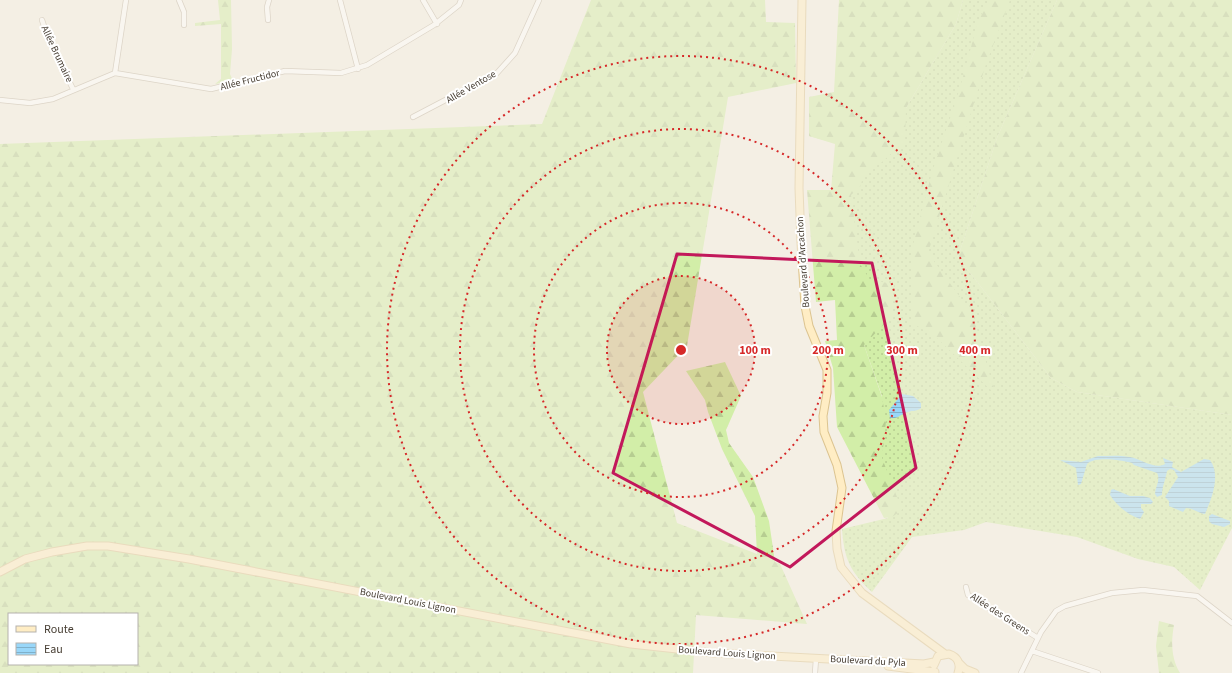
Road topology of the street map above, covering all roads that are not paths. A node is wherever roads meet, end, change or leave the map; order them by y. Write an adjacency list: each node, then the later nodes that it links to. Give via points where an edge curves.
1 (126, 0): 14 (street)
2 (179, 0): 12 (street, via 184,12)
3 (268, 0): 10 (street)
4 (340, 0): 13 (street)
5 (424, 0): 11 (street)
6 (461, 0): 11 (street, Allée Fructidor, via 459,5)
7 (538, 0): 17 (street, Allée Ventose, via 515,53 497,73)
8 (802, 0): 22 (main road, Boulevard d'Arcachon, via 798,188 801,244 805,306 809,326 827,370 824,432 837,465 842,488 836,531 837,549 841,567 862,593)
9 (42, 20): 15 (street, Allée Brumaire)
10 (268, 20)
11 (437, 24): 13 (street, Allée Fructidor)
12 (184, 25)
13 (358, 69): 14 (street, Allée Fructidor, via 341,73 285,71 212,89)
14 (114, 73): 15 (street)
15 (73, 89): 16 (street, via 53,99 30,103)
16 (0, 100)
17 (412, 117)
18 (0, 572): 25 (main road, Boulevard Louis Lignon, via 25,559 52,552 87,546 108,546 189,559 631,644 714,653)
19 (966, 587): 21 (street, Allée des Greens, via 968,595)
20 (1232, 623): 21 (street, via 1198,596 1156,590 1131,590 1060,608 1052,615)
21 (1038, 638): 23 (street)
22 (931, 642): 24 (main road, Boulevard d'Arcachon); 26 (main road, via 935,649)
23 (1032, 651): 32 (street); 33 (street)
24 (945, 654): 26 (main road); 27 (main road, Boulevard d'Arcachon, via 955,657)
25 (818, 659): 26 (main road, Boulevard du Pyla, via 924,664); 28 (street); 29 (main road, Boulevard du Pyla)
26 (935, 660): 29 (main road)
27 (959, 663): 30 (main road); 31 (main road)
28 (815, 673)
29 (935, 673)
30 (958, 673)
31 (975, 673)
32 (1021, 673)
33 (1098, 673)

